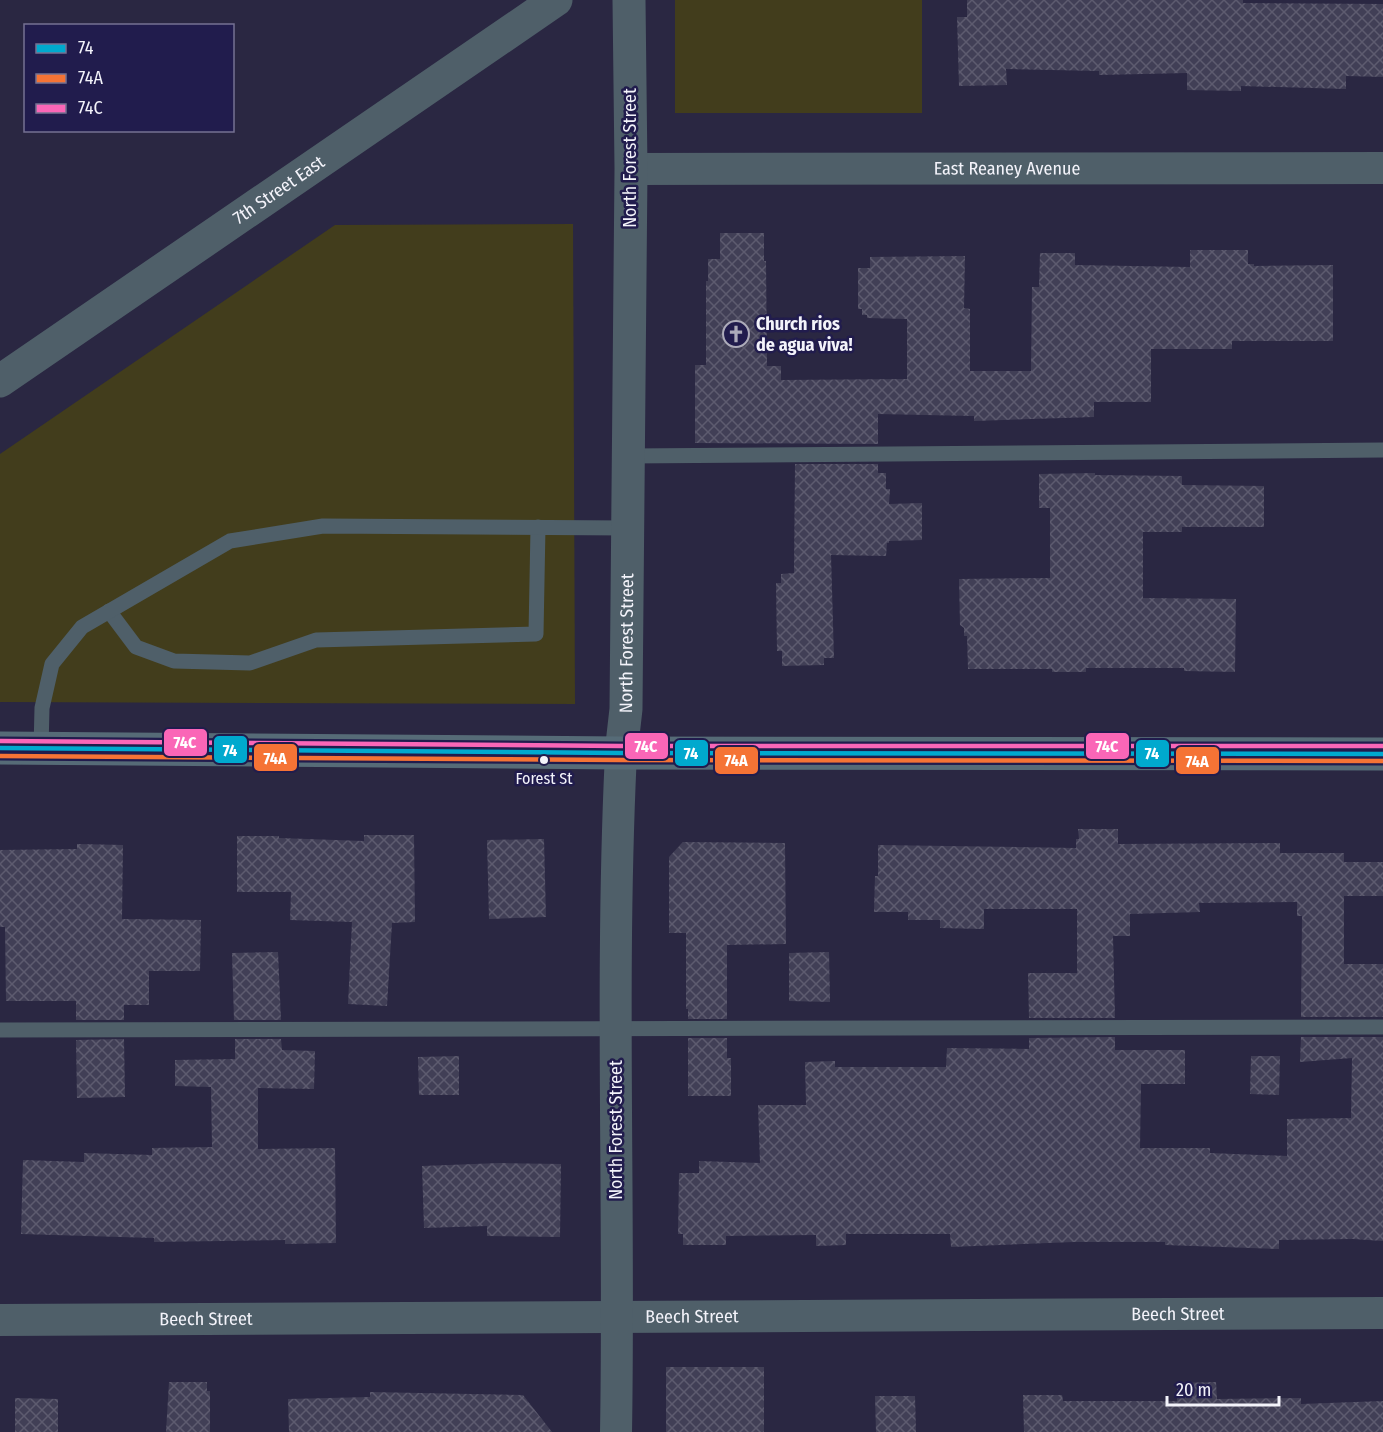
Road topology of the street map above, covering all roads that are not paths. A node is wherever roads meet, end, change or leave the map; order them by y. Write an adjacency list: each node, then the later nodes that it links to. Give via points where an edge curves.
1 (556, 0): 5 (street, 7th Street East)
2 (629, 0): 4 (street, North Forest Street)
3 (1383, 168): 4 (street, East Reaney Avenue)
4 (631, 169): 7 (street, North Forest Street)
5 (0, 381)
6 (1383, 450): 7 (lane)
7 (628, 456): 9 (street, North Forest Street)
8 (538, 527): 9 (lane); 10 (lane, via 323,526 230,541); 10 (lane, via 536,634 316,640 250,663 174,661 136,647)
9 (628, 528): 13 (street, North Forest Street, via 626,709)
10 (110, 611): 12 (lane, via 82,627 52,664 42,708)
11 (0, 748): 12 (main road)
12 (41, 749): 13 (main road)
13 (621, 753): 14 (main road); 17 (street, North Forest Street)
14 (1383, 754)
15 (1383, 1027): 17 (lane)
16 (0, 1030): 17 (lane)
17 (616, 1030): 19 (street, North Forest Street)
18 (1383, 1313): 19 (street, Beech Street)
19 (618, 1316): 20 (street, Beech Street); 21 (street, North Forest Street)
20 (0, 1320)
21 (616, 1432)

